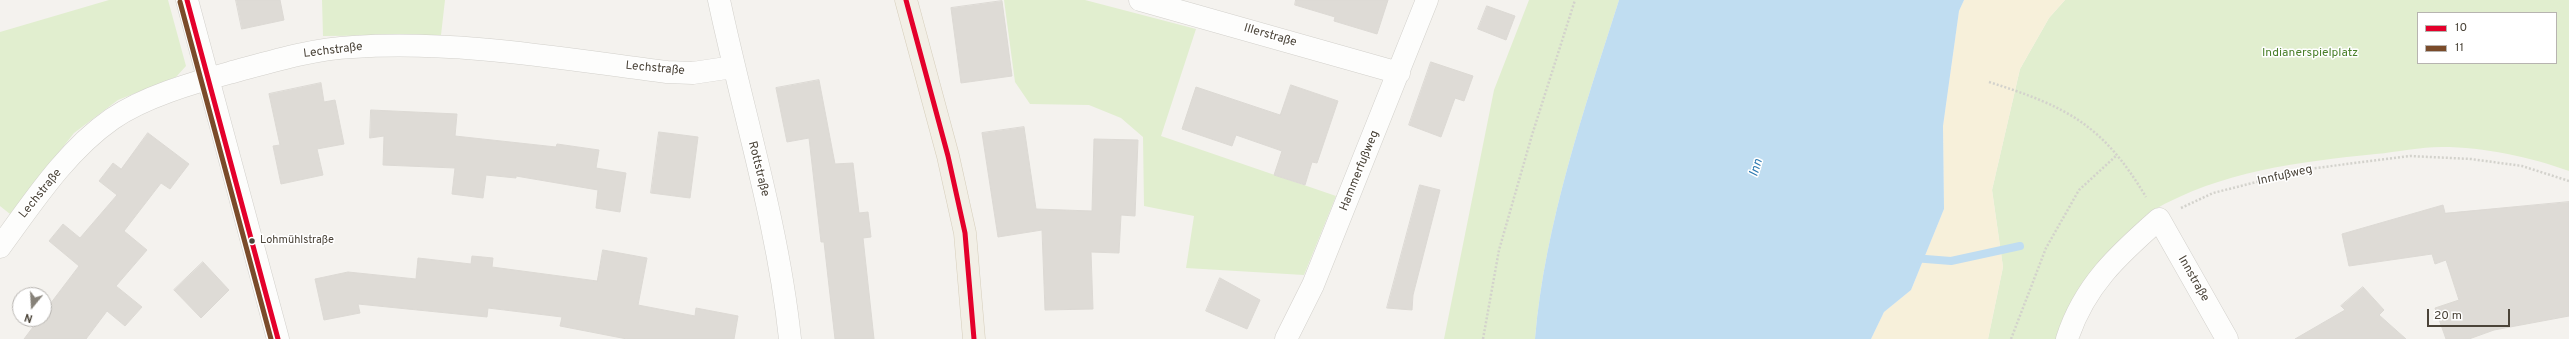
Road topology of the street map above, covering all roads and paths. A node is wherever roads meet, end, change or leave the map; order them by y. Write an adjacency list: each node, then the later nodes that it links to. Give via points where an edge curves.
1 (188, 0): 9 (street)
2 (719, 0): 7 (street, Rottstraße)
3 (906, 0): 17 (main road, via 948,156 965,233)
4 (1140, 0): 8 (street, Illerstraße)
5 (1427, 0): 8 (street, Hammerfußweg)
6 (1575, 0): 19 (path, via 1499,250)
7 (733, 67): 9 (street, Lechstraße, via 693,73 667,72 486,50 422,45 352,47 301,54); 16 (street, Rottstraße, via 768,212)
8 (1399, 72): 18 (street, Hammerfußweg, via 1313,285)
9 (208, 79): 14 (street, Lechstraße, via 141,103 113,119 86,142 42,190); 15 (street)
10 (1990, 82): 11 (path, via 2036,97 2069,113 2105,139)
11 (2117, 155): 13 (path, via 2132,173); 20 (path, via 2079,190 2046,248)
12 (2569, 181): 13 (path, Innfußweg, via 2522,166 2470,159 2410,156 2308,170 2213,192)
13 (2159, 219): 21 (street, via 2114,258 2090,290 2073,319); 22 (street, Innstraße)
14 (0, 247)
15 (278, 339)
16 (790, 339)
17 (974, 339)
18 (1286, 339)
19 (1483, 339)
20 (2011, 339)
21 (2067, 339)
22 (2227, 339)

